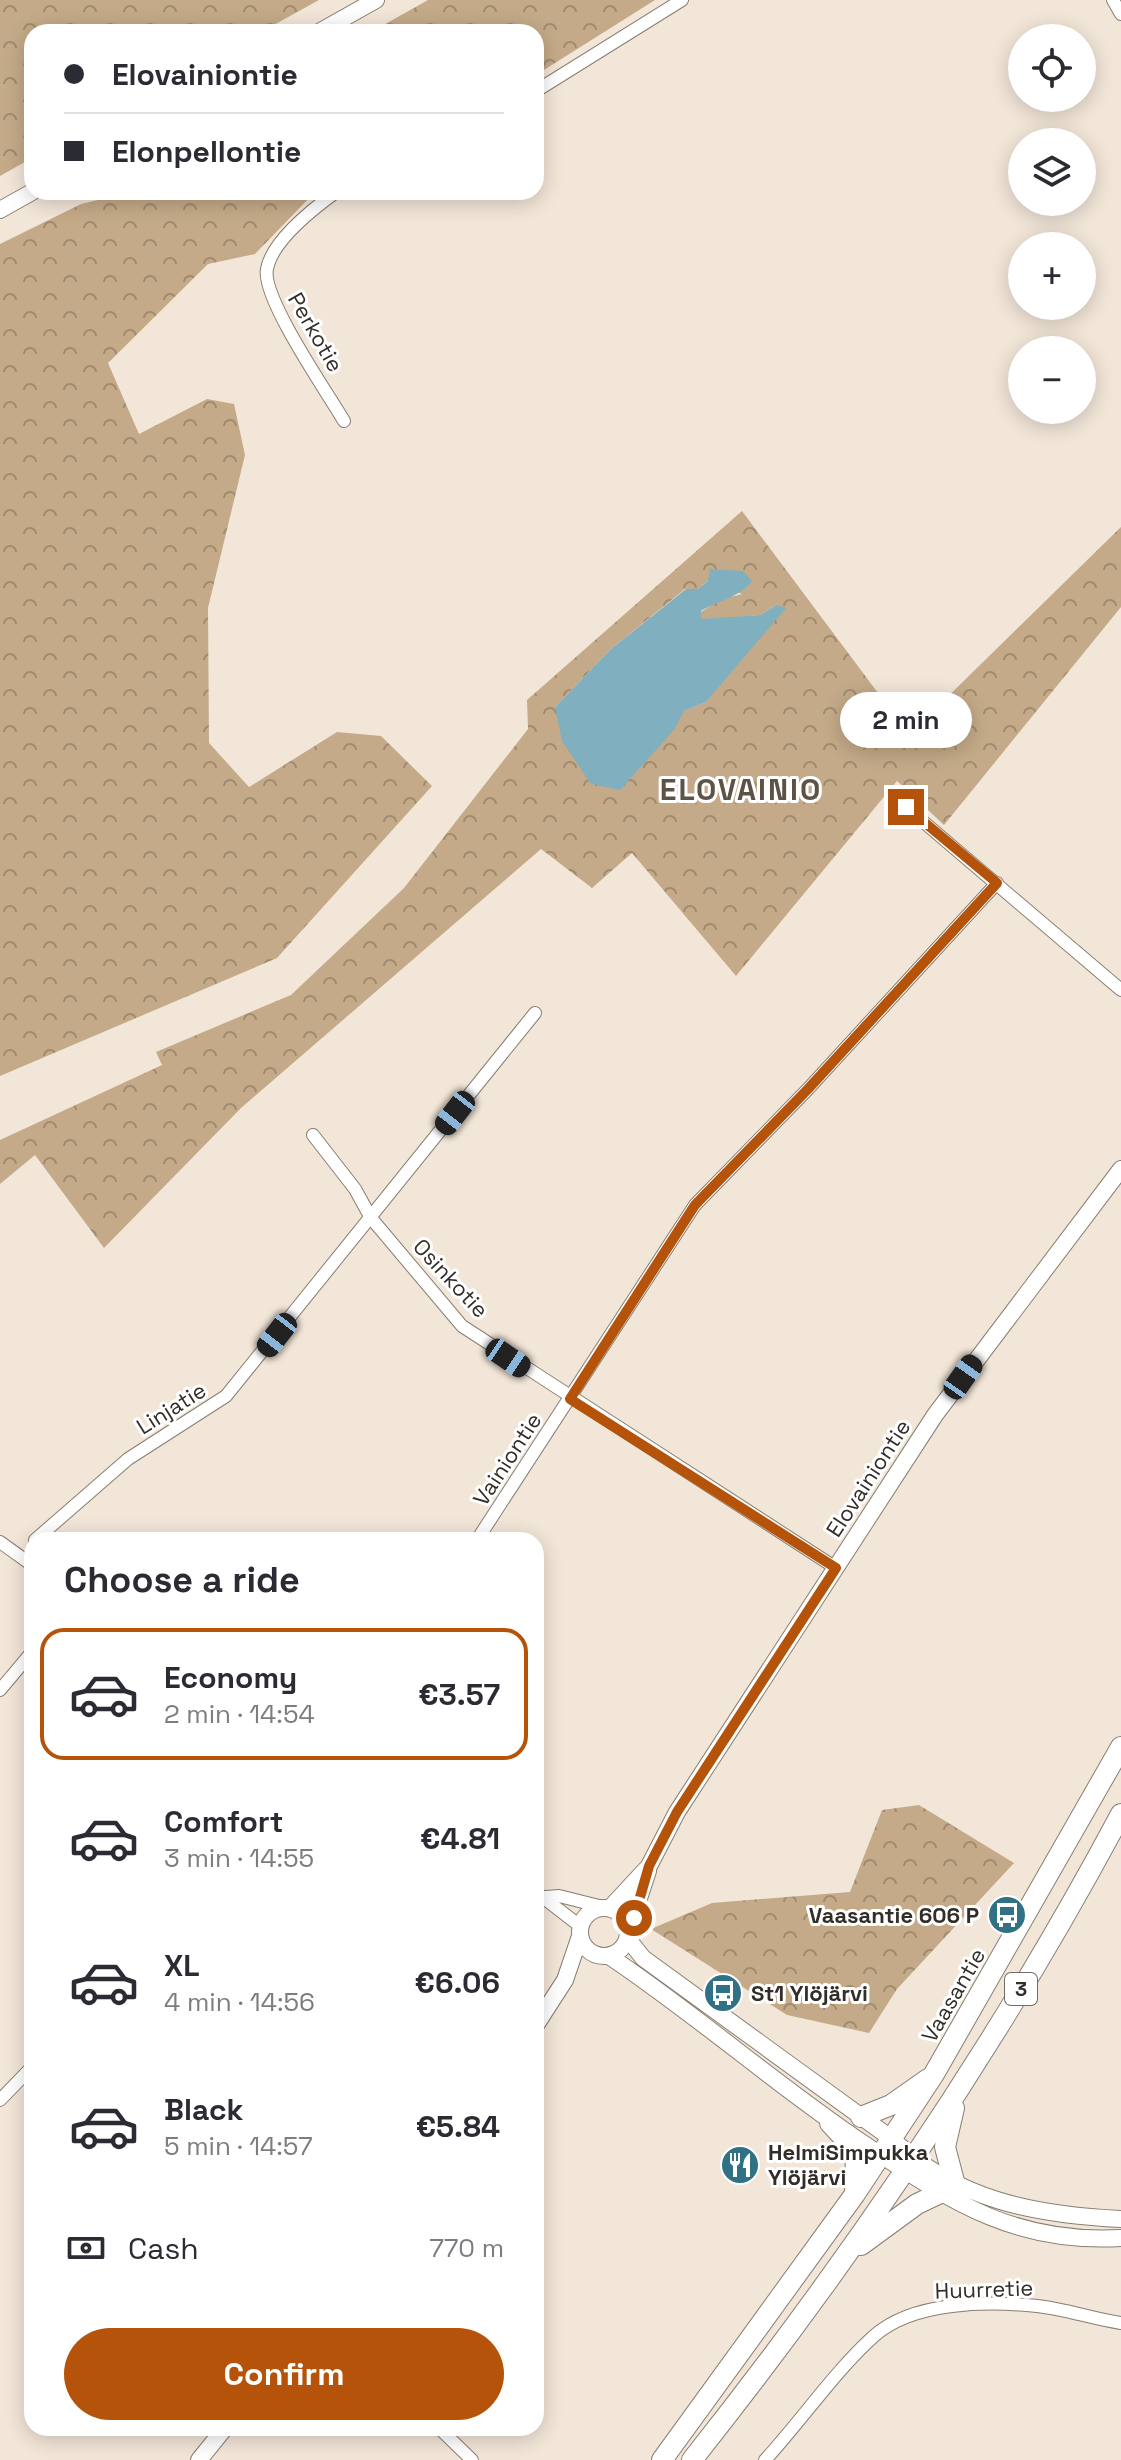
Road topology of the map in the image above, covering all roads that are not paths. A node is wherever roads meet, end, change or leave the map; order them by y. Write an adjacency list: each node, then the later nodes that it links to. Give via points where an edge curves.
1 (376, 0): 5 (main road)
2 (682, 0): 6 (street)
3 (1113, 0): 4 (street)
4 (1121, 14)
5 (333, 24)
6 (544, 86)
7 (24, 196): 9 (main road)
8 (325, 200): 10 (street, Perkotie, via 273,254 266,270 276,307)
9 (0, 210)
10 (344, 421)
11 (906, 807): 12 (street)
12 (997, 883): 13 (street); 18 (street, Vainiontie, via 695,1205)
13 (1121, 990)
14 (535, 1013): 17 (street, Linjatie)
15 (313, 1135): 17 (street, Osinkotie)
16 (1121, 1169): 25 (main road, Elovainiontie, via 935,1415)
17 (371, 1218): 18 (street, Osinkotie, via 462,1326); 19 (street, Linjatie, via 226,1396 128,1459)
18 (570, 1399): 20 (street, Vainiontie); 25 (street, Osinkotie)
19 (45, 1532)
20 (482, 1532)
21 (0, 1542): 23 (street)
22 (24, 1552): 23 (street, Linjatie)
23 (20, 1556): 24 (street)
24 (24, 1559)
25 (836, 1568): 30 (main road, Elovainiontie, via 677,1812)
26 (24, 1662): 27 (street)
27 (0, 1690)
28 (1121, 1747): 39 (highway, Vaasantie / 3)
29 (1121, 1814): 41 (highway, 3)
30 (649, 1866): 33 (main road, Elovainiontie); 35 (main road, Elovainiontie)
31 (544, 1894): 33 (street)
32 (544, 1897): 34 (street)
33 (606, 1907): 34 (main road, via 587,1914); 35 (main road, via 621,1914)
34 (580, 1931): 36 (main road, via 587,1949); 37 (main road)
35 (628, 1934): 36 (main road, via 621,1950); 43 (main road, via 643,1958)
36 (603, 1956): 37 (main road); 44 (main road)
37 (565, 1980): 38 (main road)
38 (544, 2013)
39 (934, 2074): 43 (highway, via 891,2105); 45 (highway, Vaasantie / 3)
40 (24, 2075): 42 (street)
41 (961, 2089): 46 (highway, 3); 47 (highway, via 947,2128)
42 (0, 2100)
43 (861, 2117): 45 (main road)
44 (830, 2123): 45 (main road); 48 (highway, via 856,2151)
45 (886, 2147): 46 (main road); 48 (highway, Vaasantie / 3)
46 (908, 2165): 47 (main road); 51 (highway, 3)
47 (946, 2190): 49 (main road, via 1052,2214); 50 (main road, via 1016,2226 1066,2236); 51 (highway, via 892,2220)
48 (855, 2194): 58 (highway, Vaasantie / 3)
49 (1121, 2219)
50 (1121, 2238)
51 (848, 2255): 59 (highway, 3)
52 (1121, 2323): 55 (street, Huurretie, via 1009,2305 950,2308 903,2318 873,2336)
53 (218, 2436): 56 (main road)
54 (447, 2436): 57 (street)
55 (780, 2454): 60 (street, Huurretie)
56 (199, 2460)
57 (472, 2460)
58 (662, 2460)
59 (692, 2460)
60 (765, 2460)

